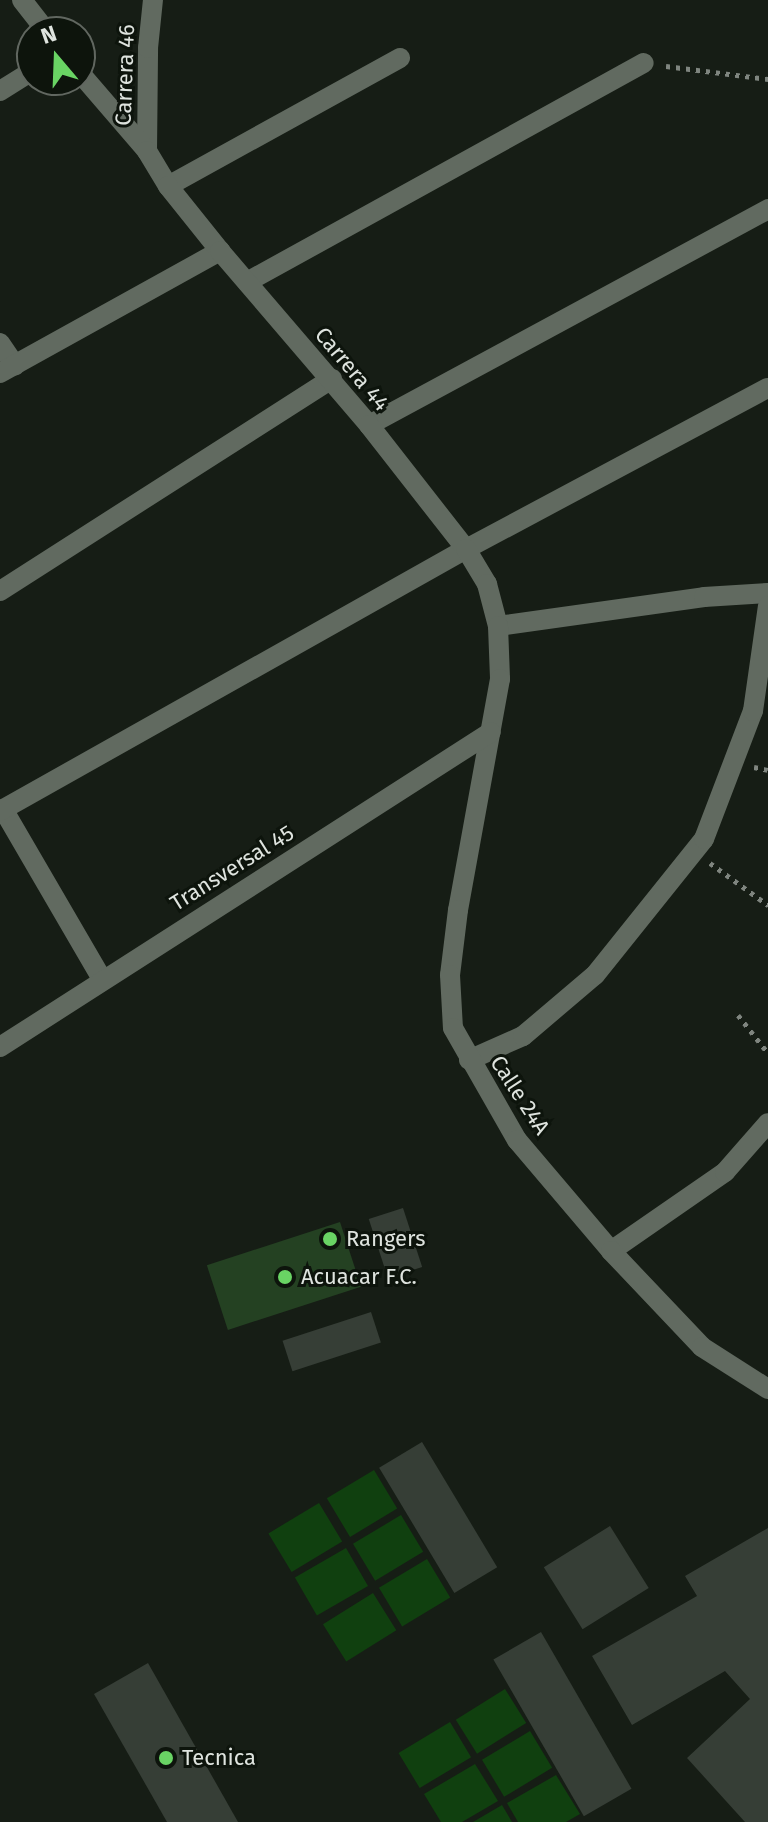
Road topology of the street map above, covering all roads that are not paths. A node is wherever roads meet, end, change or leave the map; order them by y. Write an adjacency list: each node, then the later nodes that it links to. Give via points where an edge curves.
1 (22, 0): 3 (street)
2 (153, 0): 7 (street, Carrera 46)
3 (34, 16)
4 (400, 58): 8 (street)
5 (643, 63): 11 (street)
6 (96, 92): 7 (street, Carrera 44)
7 (147, 151): 8 (street, Carrera 44)
8 (168, 186): 10 (street, Carrera 44)
9 (768, 209): 16 (street)
10 (220, 251): 11 (street, Carrera 44); 13 (street)
11 (247, 282): 14 (street, Carrera 44)
12 (0, 343): 13 (street)
13 (7, 369)
14 (332, 379): 16 (street, Carrera 44); 18 (street)
15 (768, 388): 17 (street)
16 (369, 425): 17 (street, Carrera 44)
17 (466, 549): 21 (street, Carrera 44, via 487,584); 23 (street)
18 (0, 591)
19 (768, 593): 21 (street)
20 (768, 606): 26 (street, via 753,711 704,839 595,975 523,1036)
21 (498, 626): 22 (street, Carrera 44, via 500,679)
22 (491, 732): 24 (street, Transversal 45); 26 (street, Calle 24A, via 450,975 453,1028)
23 (2, 810): 24 (street)
24 (102, 979): 25 (street, Transversal 45)
25 (0, 1047)
26 (469, 1060): 30 (street, Calle 24A, via 517,1140)
27 (768, 1123): 28 (street)
28 (753, 1139): 29 (street); 30 (street, via 725,1172)
29 (768, 1155)
30 (611, 1251): 31 (street, Calle 24A, via 702,1347)
31 (768, 1389)

